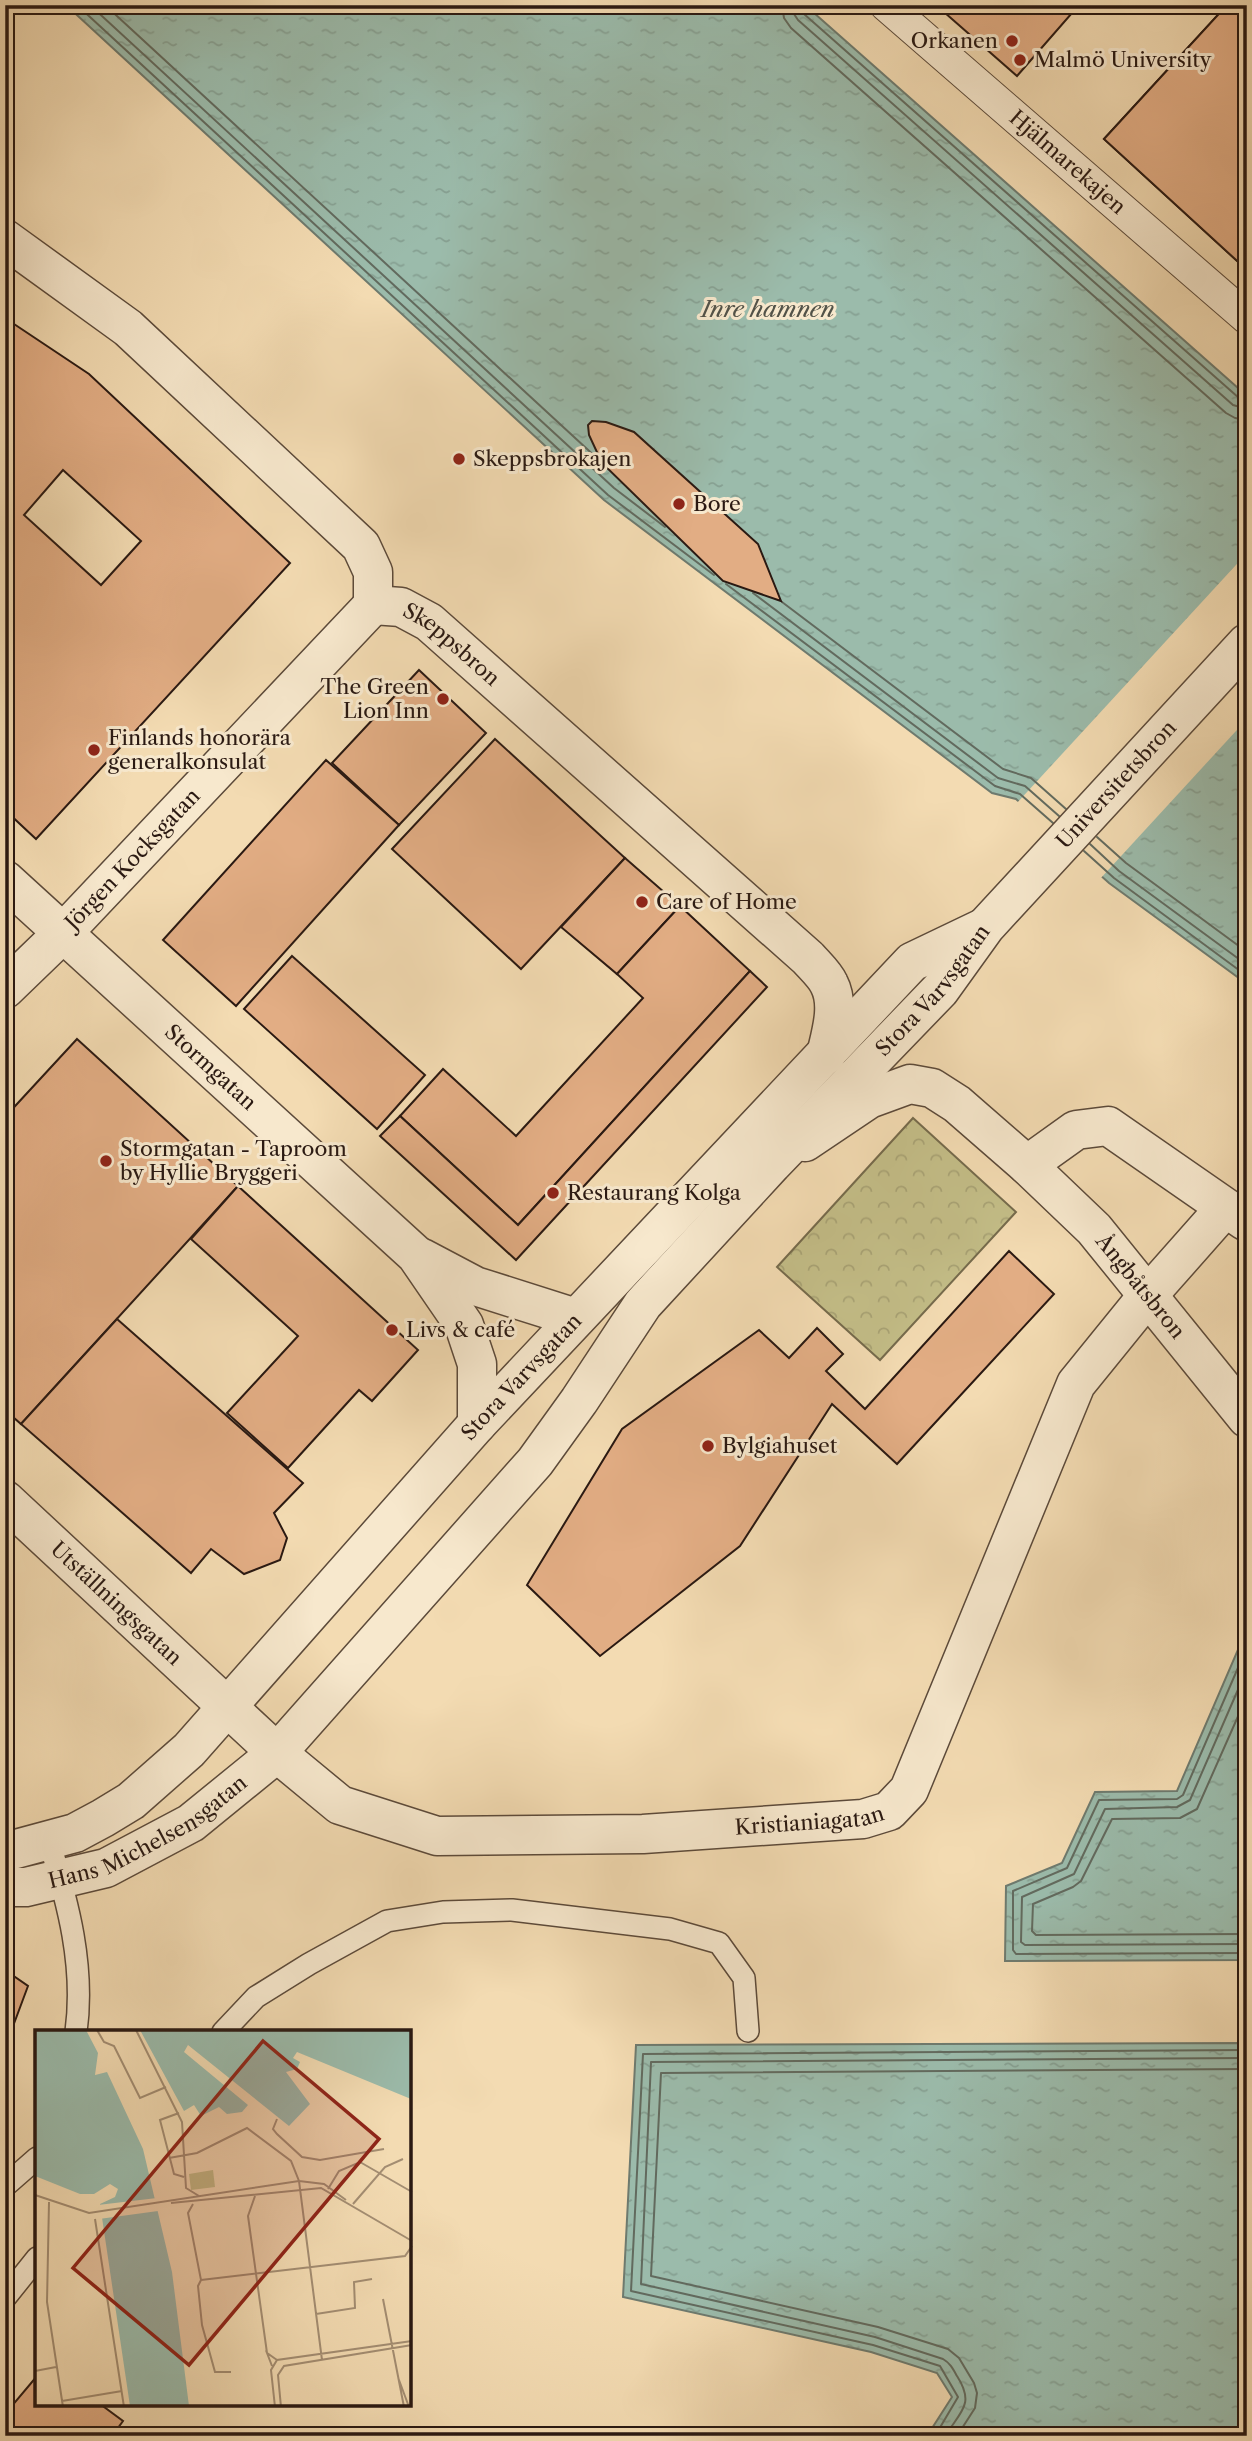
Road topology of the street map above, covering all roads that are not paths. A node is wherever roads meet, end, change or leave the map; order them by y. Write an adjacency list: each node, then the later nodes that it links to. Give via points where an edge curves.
1 (886, 5): 3 (street, Hjälmarekajen)
2 (5, 239): 4 (street, Skeppsbron, via 128,328 361,545 373,572)
3 (1247, 318)
4 (373, 605): 8 (street, Jörgen Kocksgatan); 10 (street, Skeppsbron, via 401,607 429,622 808,958 830,985 834,1006)
5 (1247, 643): 7 (street, Universitetsbron)
6 (5, 880): 8 (street, Stormgatan)
7 (986, 926): 10 (street, Stora Varvsgatan, via 912,962); 11 (street, Stora Varvsgatan, via 940,990)
8 (62, 934): 9 (street, Jörgen Kocksgatan); 14 (street, Stormgatan)
9 (5, 989)
10 (826, 1055): 16 (street, Stora Varvsgatan)
11 (772, 1164): 12 (street, Ångbåtsbron, via 869,1099 910,1084 932,1088 957,1104); 21 (street, Stora Varvsgatan, via 643,1304 536,1462)
12 (1027, 1165): 13 (street, via 1076,1130 1108,1126); 15 (street, Ångbåtsbron, via 1094,1229)
13 (1236, 1215): 15 (street, Kristianiagatan)
14 (416, 1255): 16 (street, Stormgatan, via 475,1286); 18 (street, Stormgatan, via 464,1325 477,1364)
15 (1149, 1294): 17 (street, Ångbåtsbron); 21 (street, Kristianiagatan, via 1076,1384 927,1752 909,1790 888,1811 863,1819 643,1834 437,1836 340,1805)
16 (576, 1318): 18 (street, Stora Varvsgatan)
17 (1247, 1418)
18 (477, 1423): 20 (street, Stora Varvsgatan)
19 (5, 1500): 20 (street, Utställningsgatan)
20 (227, 1705): 21 (street, Kristianiagatan); 22 (street, Hans Michelsensgatan, via 190,1750 131,1801 75,1833)
21 (277, 1753): 24 (street, Hans Michelsensgatan, via 191,1823 106,1868)
22 (49, 1841): 23 (street, Hans Michelsensgatan); 24 (lane)
23 (5, 1852)
24 (61, 1879): 25 (street, Hans Michelsensgatan); 26 (lane, via 71,1914 77,1966)
25 (5, 1887)
26 (76, 2030)
27 (225, 2030): 28 (lane, via 256,1997 387,1921 443,1912 512,1910 670,1929 719,1943 744,1978)
28 (748, 2031)
29 (35, 2160): 30 (lane)
30 (5, 2186)
31 (35, 2260): 32 (lane)
32 (5, 2298)

